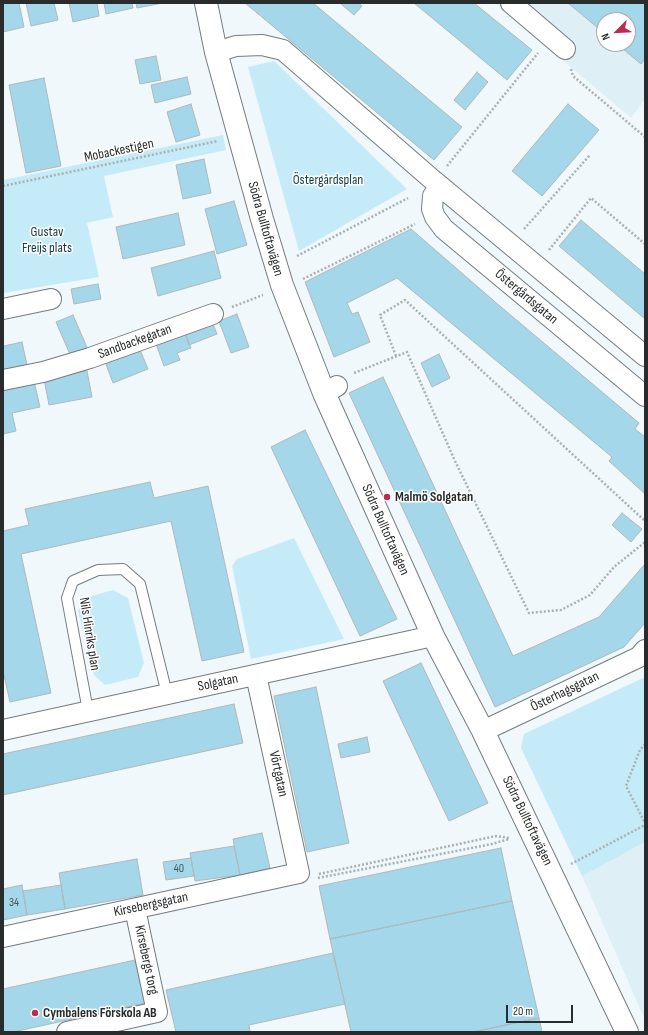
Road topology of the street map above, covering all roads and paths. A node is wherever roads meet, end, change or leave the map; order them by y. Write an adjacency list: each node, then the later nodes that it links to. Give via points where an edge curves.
1 (206, 3): 4 (street, Södra Bulltoftavägen)
2 (511, 3): 3 (street)
3 (558, 43): 6 (path, via 573,76); 8 (path)
4 (216, 52): 5 (street, Södra Bulltoftavägen); 8 (street, via 236,46 262,45 283,50)
5 (239, 136): 9 (path, Mobackestigen); 24 (street, Södra Bulltoftavägen, via 282,285)
6 (645, 137)
7 (590, 155): 12 (path)
8 (437, 183): 22 (street); 25 (street, Östergårdsgatan, via 432,208 444,229)
9 (3, 186)
10 (408, 198): 15 (path)
11 (416, 224): 16 (path)
12 (521, 233)
13 (645, 244): 14 (path, via 591,198)
14 (546, 254)
15 (291, 259)
16 (299, 281)
17 (265, 294): 20 (path)
18 (51, 299): 19 (street)
19 (3, 309)
20 (213, 314): 23 (street, Sandbackegatan, via 90,358 43,372)
21 (396, 356): 24 (path, via 335,381); 26 (path, via 380,315 405,300); 27 (path, via 407,352 455,461 529,612 561,610 590,594 614,567)
22 (645, 356)
23 (3, 380)
24 (330, 389): 28 (street, Södra Bulltoftavägen)
25 (645, 396)
26 (645, 521)
27 (645, 542)
28 (433, 636): 30 (street, Solgatan); 34 (street, Södra Bulltoftavägen)
29 (645, 650): 34 (street, Österhagsgatan, via 639,657)
30 (256, 675): 31 (street, Solgatan); 38 (street, Vörtgatan)
31 (167, 694): 32 (street, Solgatan); 32 (lane, Nils Hinriks plan, via 140,584 123,569 98,570 73,581 66,598)
32 (88, 711): 33 (street, Solgatan)
33 (3, 730)
34 (483, 731): 43 (street, Södra Bulltoftavägen)
35 (645, 744): 36 (path, via 640,750 626,786)
36 (645, 824): 37 (path)
37 (567, 866)
38 (311, 875): 38 (path, via 496,836 510,838 492,844); 39 (street, Kirsebergsgatan)
39 (134, 909): 40 (street, Kirsebergsgatan); 41 (street, Kirsebergs torg, via 157,1012)
40 (3, 937)
41 (131, 1025): 42 (street)
42 (67, 1032)
43 (627, 1032)

